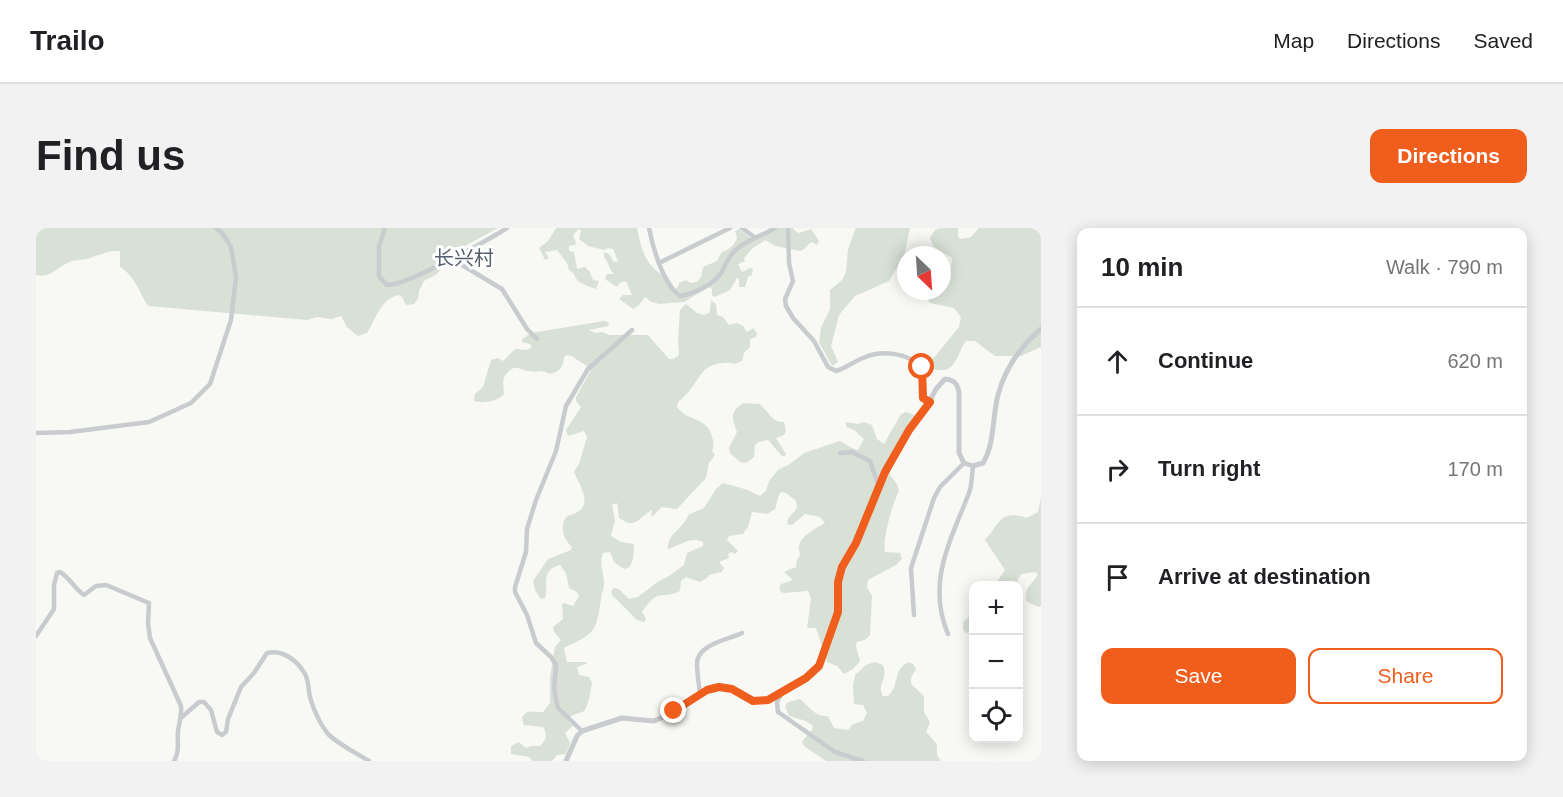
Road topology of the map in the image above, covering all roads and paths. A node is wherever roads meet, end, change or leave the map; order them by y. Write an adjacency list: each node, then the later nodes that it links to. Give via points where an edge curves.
1 (216, 228): 16 (street, via 231,247 236,278 231,320 210,384 191,403 149,422)
2 (385, 228): 10 (street, via 379,276 387,285 406,281)
3 (507, 228): 10 (street)
4 (649, 228): 11 (street)
5 (730, 228): 11 (street)
6 (742, 228): 9 (street)
7 (775, 228): 9 (street)
8 (788, 228): 15 (street, via 793,281 786,306 814,341 828,367 837,371 866,356 890,353 907,357 922,367 921,393)
9 (754, 237): 11 (street, via 734,250 717,278 688,295 674,292)
10 (460, 254): 14 (street, via 462,265 502,289)
11 (659, 263)
12 (1041, 328): 19 (street, via 1014,359 998,394 990,452 982,463)
13 (632, 330): 28 (street, via 588,369 566,406 556,452 527,529 526,552 515,587 536,644 555,665 558,708)
14 (537, 339)
15 (930, 402): 18 (street, via 945,379 957,384 959,453); 20 (street, via 909,430)
16 (36, 433)
17 (840, 453): 20 (street, via 852,452 870,461)
18 (964, 463): 19 (street); 21 (street, via 934,498 911,568)
19 (973, 466): 23 (street, via 969,493 939,579 943,624)
20 (879, 488): 25 (street, via 842,567 838,612 819,666)
21 (914, 615)
22 (742, 633): 26 (street, via 702,651 696,662)
23 (948, 634)
24 (36, 636): 27 (street, via 54,609 57,573 65,575 74,589 84,595 96,586 106,585 144,599 149,605 150,638 181,706)
25 (783, 691): 26 (street, via 759,701 719,687); 32 (street, via 777,702 778,712 835,752)
26 (700, 694): 28 (street, via 654,721 622,718)
27 (182, 717): 29 (street); 30 (street, via 204,702 212,710 217,732 222,735 241,687 267,653 282,652 304,672 310,698 329,735)
28 (582, 731): 31 (street)
29 (174, 761)
30 (369, 761)
31 (566, 761)
32 (863, 761)

